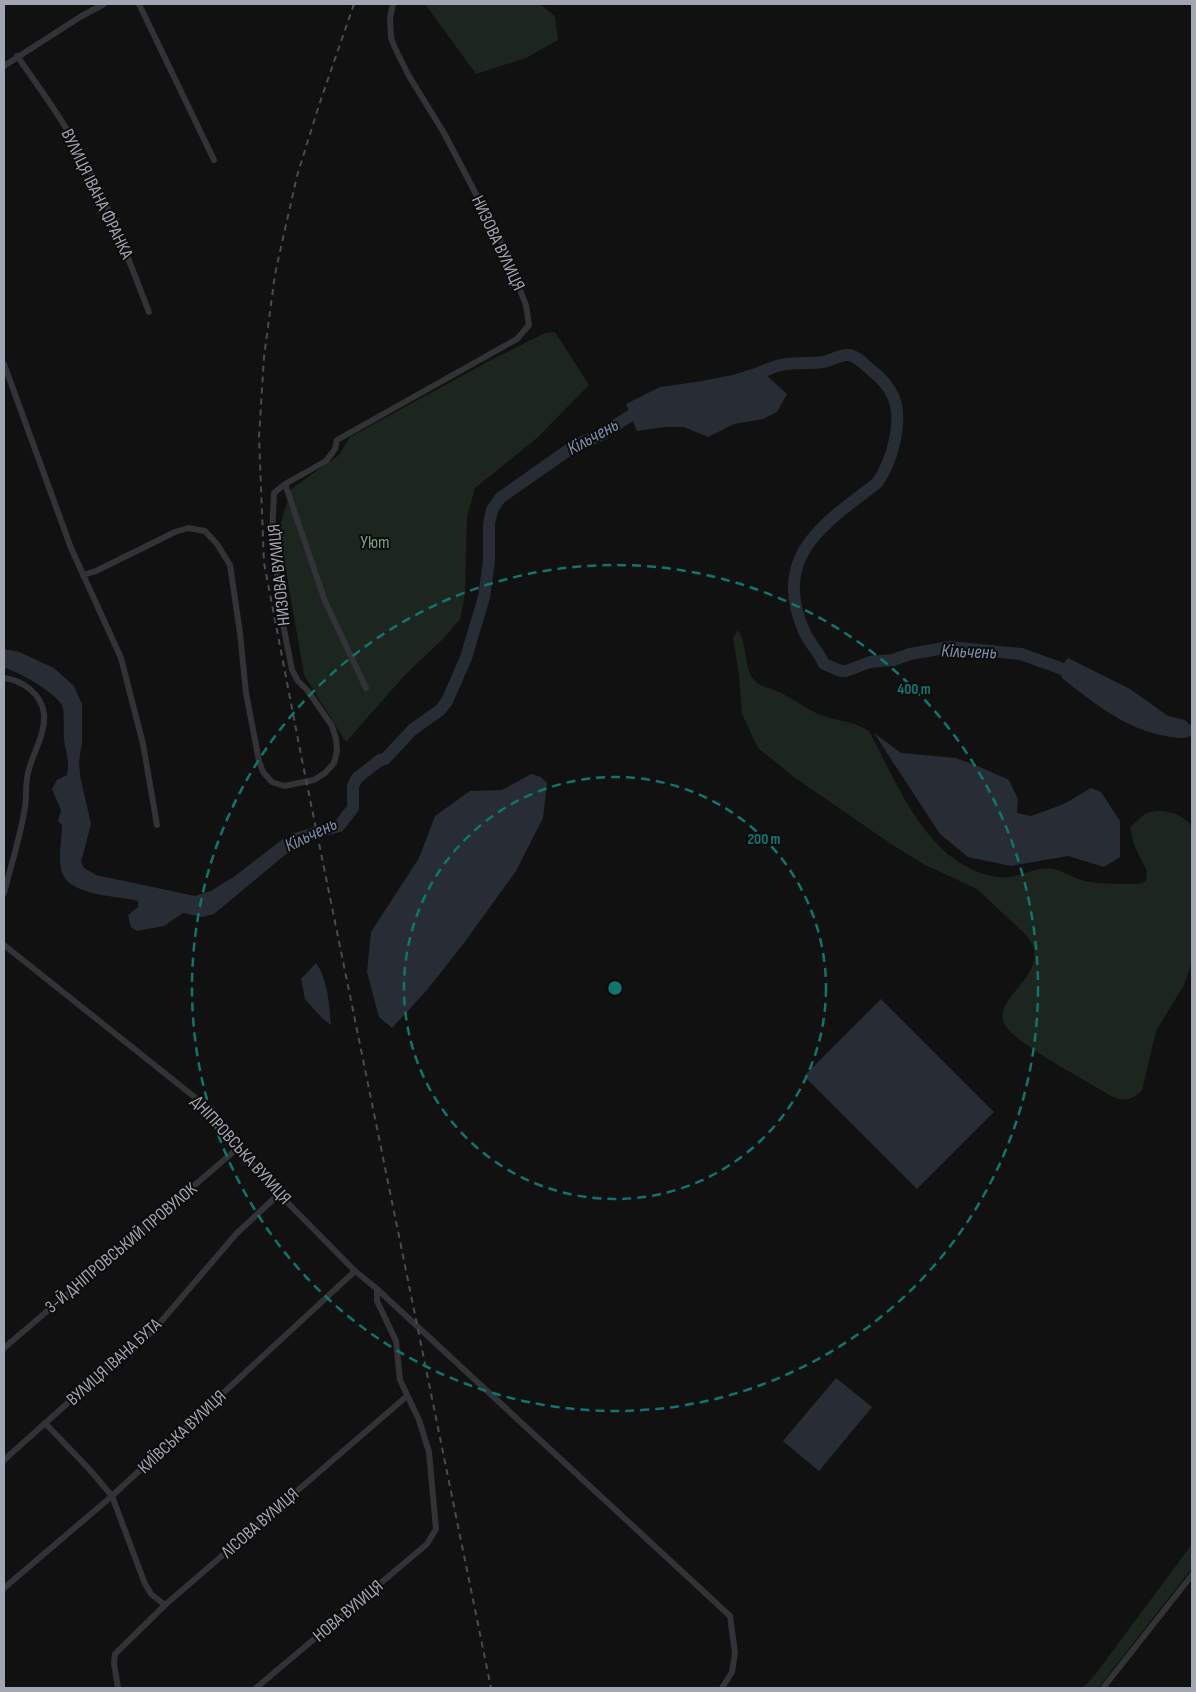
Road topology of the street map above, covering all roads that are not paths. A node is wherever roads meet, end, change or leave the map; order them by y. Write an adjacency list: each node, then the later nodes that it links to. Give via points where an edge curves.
1 (104, 4): 4 (street)
2 (139, 4): 6 (street)
3 (393, 4): 9 (street, НИЗОВА ВУЛИЦЯ, via 390,18 395,48 499,238 518,282 529,325 517,339 337,440 326,461)
4 (17, 56): 5 (street); 7 (street, ВУЛИЦЯ ІВАНА ФРАНКА, via 92,174)
5 (4, 66)
6 (214, 160)
7 (149, 312)
8 (4, 364): 10 (street)
9 (285, 484): 10 (street, НИЗОВА ВУЛИЦЯ, via 274,493 272,535 292,670 332,726 336,739 334,763 325,774 314,780 284,786 272,782 263,772 246,693 230,565 205,531 188,528 175,532); 12 (street, via 325,601)
10 (83, 575): 13 (street, via 121,658 143,744)
11 (4, 678): 14 (street, via 27,687 40,702 44,714 28,774 25,808)
12 (366, 688)
13 (157, 825)
14 (4, 893)
15 (4, 945): 16 (street, ДНІПРОВСЬКА ВУЛИЦЯ, via 207,1107)
16 (238, 1148): 17 (street, ДНІПРОВСЬКА ВУЛИЦЯ); 20 (street, 3-Й ДНІПРОВСЬКИЙ ПРОВУЛОК)
17 (279, 1194): 18 (street, ДНІПРОВСЬКА ВУЛИЦЯ); 22 (street, ВУЛИЦЯ ІВАНА БУТА, via 237,1233 152,1332)
18 (355, 1270): 19 (street, ДНІПРОВСЬКА ВУЛИЦЯ); 24 (street, КИЇВСЬКА ВУЛИЦЯ)
19 (377, 1289): 21 (street, via 377,1301 396,1341 400,1380); 30 (street, ДНІПРОВСЬКА ВУЛИЦЯ, via 730,1616 735,1654 732,1672)
20 (4, 1348)
21 (407, 1396): 27 (street, ЛІСОВА ВУЛИЦЯ); 29 (street, НОВА ВУЛИЦЯ, via 429,1452 436,1529 427,1544)
22 (45, 1423): 23 (street, ВУЛИЦЯ ІВАНА БУТА); 24 (street)
23 (4, 1460)
24 (112, 1496): 26 (street, КИЇВСЬКА ВУЛИЦЯ); 27 (street, via 145,1584 151,1594)
25 (1192, 1575): 31 (street)
26 (4, 1588)
27 (165, 1605): 28 (street, ЛІСОВА ВУЛИЦЯ, via 115,1654)
28 (118, 1688)
29 (256, 1688)
30 (722, 1688)
31 (1103, 1688)

